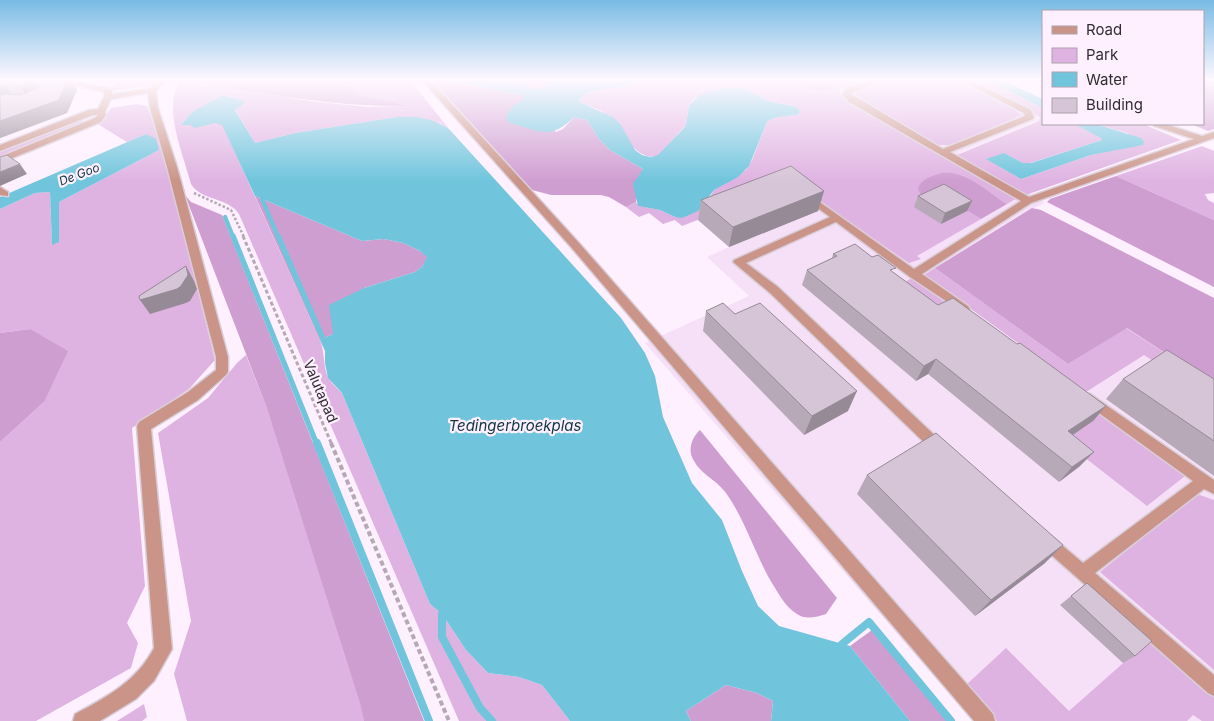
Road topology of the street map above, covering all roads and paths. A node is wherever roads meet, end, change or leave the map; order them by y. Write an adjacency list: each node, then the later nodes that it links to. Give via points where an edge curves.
1 (88, 114): 11 (street)
2 (102, 114): 13 (street, via 98,120)
3 (156, 114): 26 (street, via 222,357 222,372 193,396 144,426 164,649 142,684 121,700)
4 (456, 114): 28 (street, via 575,245)
5 (876, 114): 12 (street)
6 (1029, 114): 12 (street, via 1030,117)
7 (1160, 125): 9 (street)
8 (1214, 134): 9 (street)
9 (1202, 139): 10 (street); 16 (street)
10 (1214, 144)
11 (0, 148)
12 (943, 152): 16 (street)
13 (0, 160)
14 (795, 187): 17 (street)
15 (188, 188): 27 (path, Valutapad, via 234,214)
16 (1028, 201): 18 (street)
17 (836, 218): 18 (street); 21 (street, via 738,262 774,290)
18 (914, 274): 19 (street)
19 (971, 314)
20 (1075, 389): 22 (street)
21 (949, 457)
22 (1209, 484): 24 (street)
23 (1038, 534): 24 (street)
24 (1082, 573): 25 (street)
25 (1214, 687)
26 (82, 721)
27 (448, 721)
28 (986, 721)

